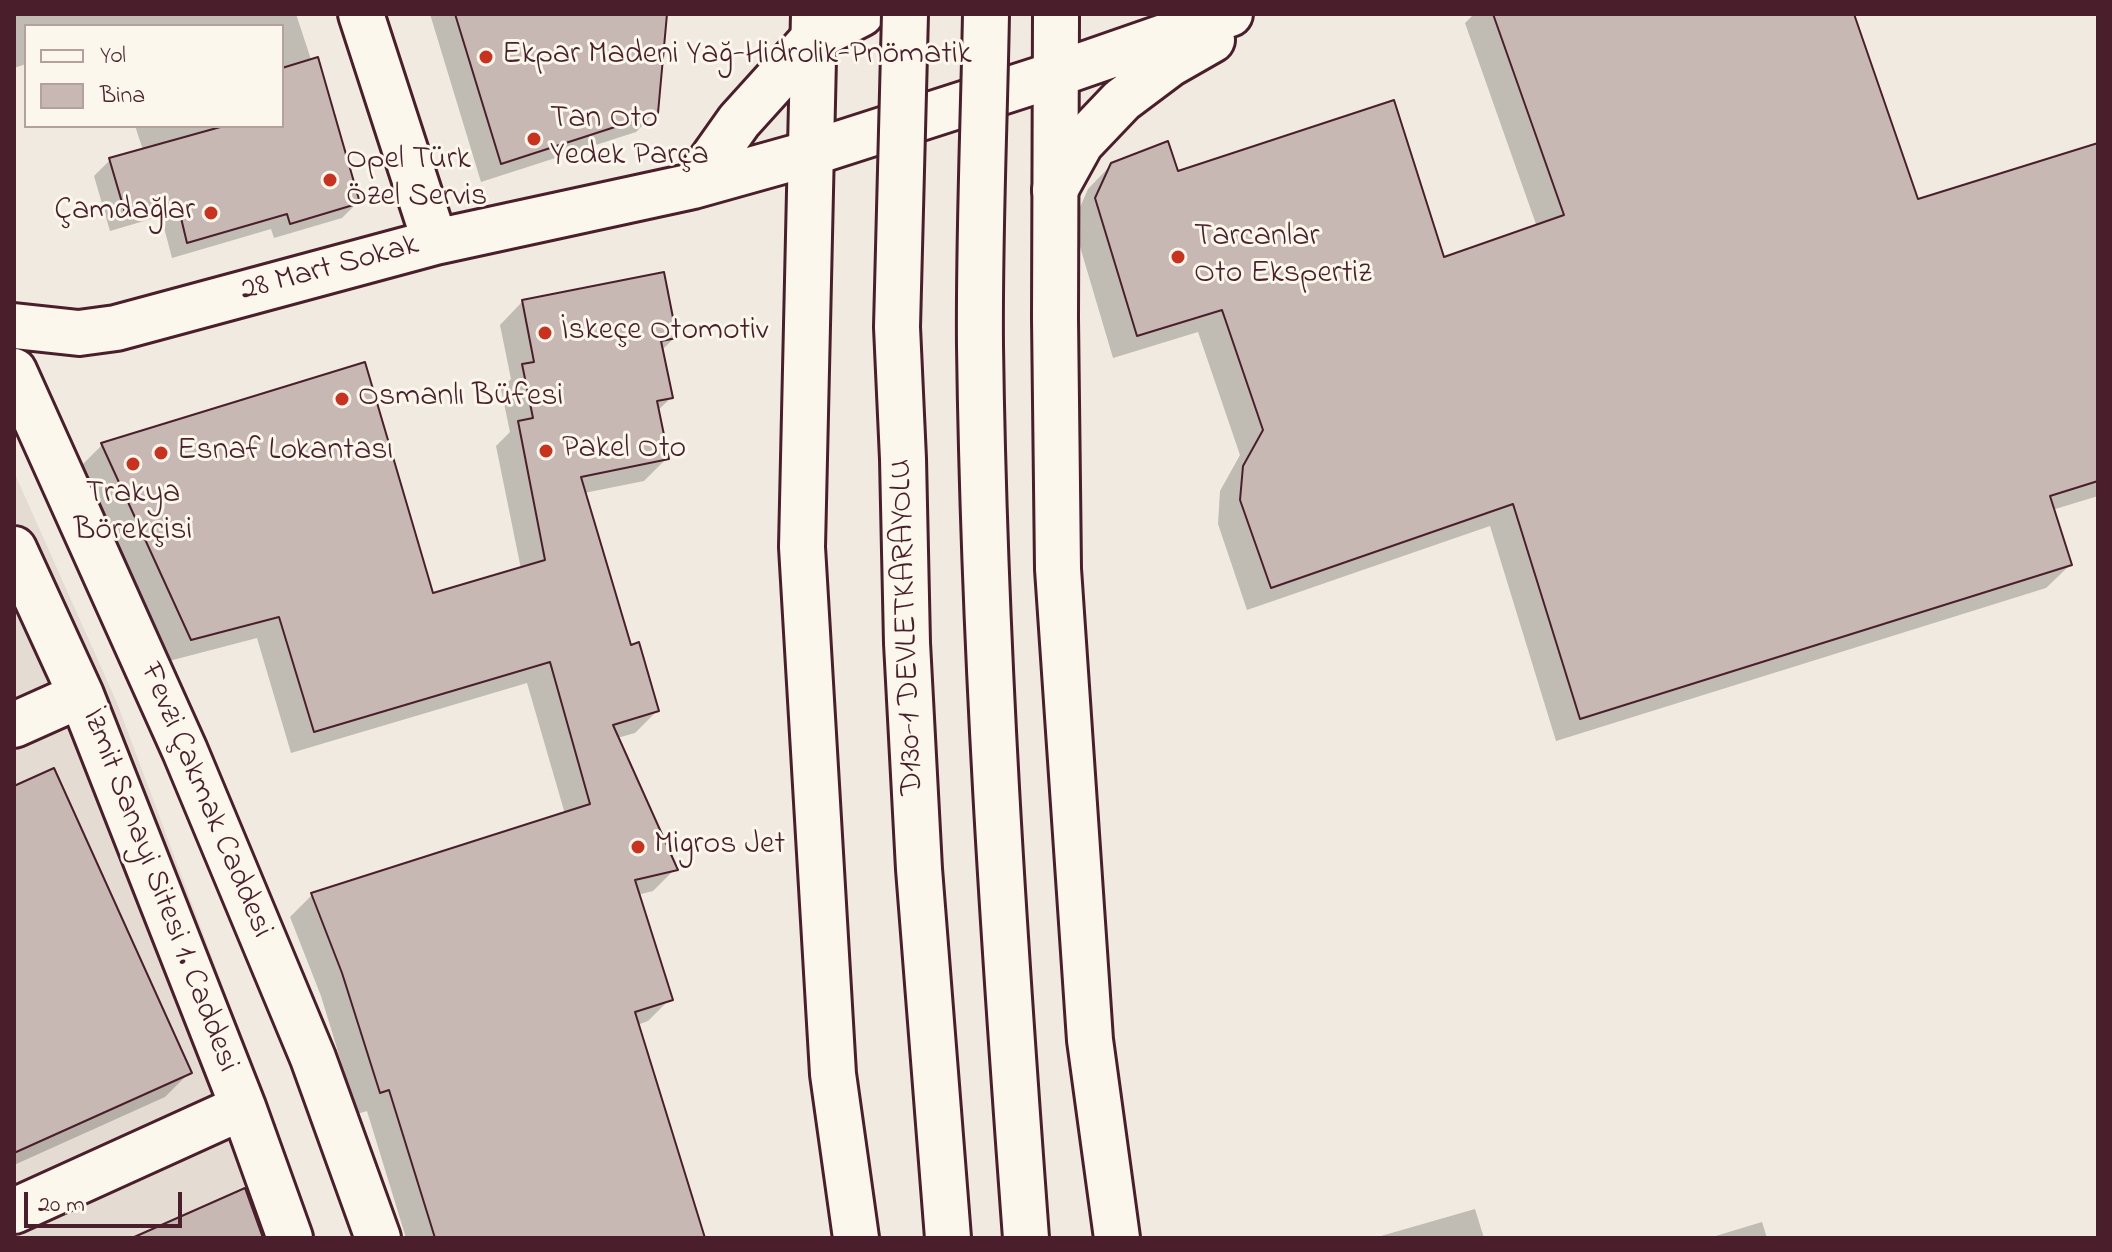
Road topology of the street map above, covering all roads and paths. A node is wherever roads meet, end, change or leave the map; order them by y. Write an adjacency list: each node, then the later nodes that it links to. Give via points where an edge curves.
1 (361, 14): 13 (main road)
2 (861, 14): 8 (main road)
3 (905, 14): 24 (main road, D130-1 DEVLETKARAYOLU, bridge, via 897,327 907,643)
4 (986, 14): 25 (main road, bridge, via 980,343 985,564)
5 (1056, 14): 9 (main road)
6 (1230, 14): 9 (main road, 28 Mart Sokak)
7 (1258, 14): 12 (main road, via 1170,64 1122,100 1081,143)
8 (814, 26): 10 (main road); 11 (main road)
9 (1057, 74): 10 (main road, 28 Mart Sokak); 12 (main road)
10 (811, 153): 11 (main road, 28 Mart Sokak); 23 (main road, via 802,547 833,1074)
11 (693, 186): 13 (main road, 28 Mart Sokak)
12 (1055, 190): 26 (main road, via 1058,569 1090,1040)
13 (435, 242): 14 (main road, 28 Mart Sokak, via 116,328 79,333)
14 (14, 326)
15 (14, 371): 22 (main road, Fevzi Çakmak Caddesi, via 191,766 313,1058)
16 (14, 549): 17 (main road, İzmit Sanayi Sitesi 1. Caddesi)
17 (81, 695): 18 (main road); 19 (main road, İzmit Sanayi Sitesi 1. Caddesi)
18 (14, 725)
19 (243, 1107): 20 (main road); 21 (main road, İzmit Sanayi Sitesi 1. Caddesi)
20 (14, 1211)
21 (290, 1238)
22 (378, 1238)
23 (856, 1238)
24 (948, 1238)
25 (1026, 1238)
26 (1117, 1238)

